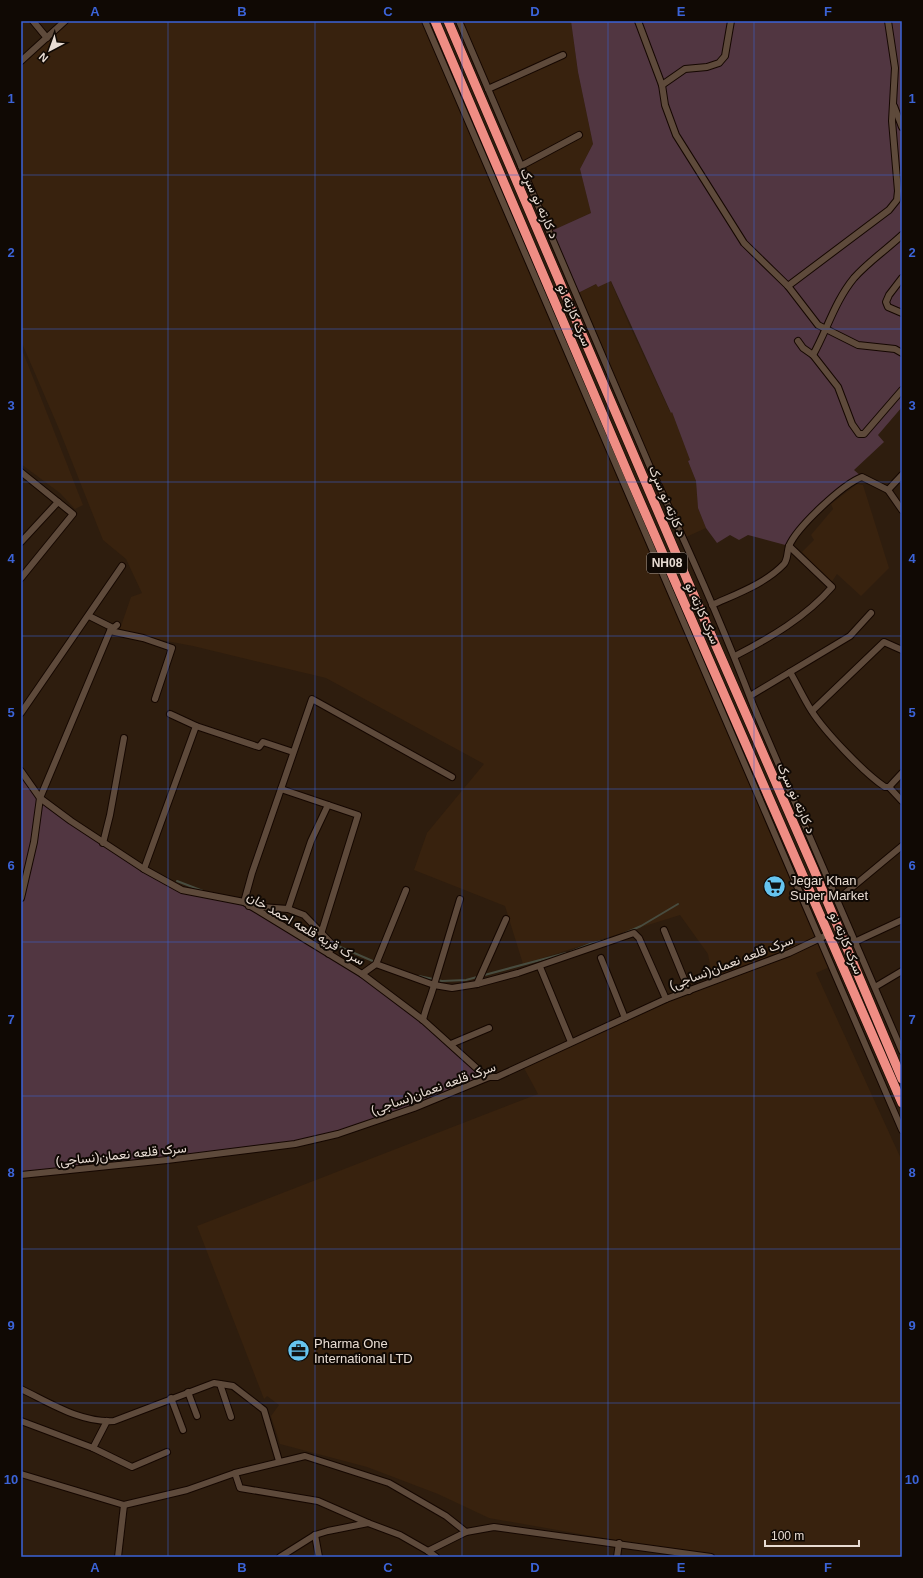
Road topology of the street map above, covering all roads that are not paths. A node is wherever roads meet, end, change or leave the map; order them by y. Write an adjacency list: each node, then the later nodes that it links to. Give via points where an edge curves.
1 (33, 21): 10 (street)
2 (65, 21): 10 (street)
3 (425, 21): 78 (street, via 671,596)
4 (435, 21): 24 (highway, سرک کارته نو / NH08)
5 (448, 21): 23 (highway, د کارته نو سړک / NH08)
6 (459, 21): 14 (street)
7 (638, 21): 13 (street)
8 (731, 21): 13 (street, via 724,56 719,63 685,70)
9 (888, 21): 15 (street, via 895,68)
10 (47, 38): 12 (street)
11 (563, 55): 14 (street)
12 (23, 56)
13 (662, 85): 21 (street, via 665,105 676,135 694,165 744,243)
14 (488, 89): 18 (street)
15 (893, 104): 16 (street); 21 (street, via 892,122 898,191 895,205)
16 (902, 127)
17 (579, 135): 18 (street)
18 (521, 166): 39 (street)
19 (902, 235): 25 (street, via 853,279)
20 (902, 278): 22 (street, via 886,302 888,307)
21 (788, 286): 25 (street, via 818,326)
22 (902, 313)
23 (578, 322): 24 (highway); 62 (highway, د کارته نو سړک / NH08, via 689,584)
24 (567, 328): 70 (highway, سرک کارته نو / NH08)
25 (825, 330): 27 (street, via 858,344 895,349); 28 (street)
26 (798, 341): 28 (street)
27 (902, 353)
28 (814, 355): 29 (street, via 838,387 852,424 859,434 864,434)
29 (902, 390)
30 (21, 472): 33 (street)
31 (902, 475): 32 (street)
32 (888, 490): 34 (street); 36 (street, via 862,477 854,480 814,513)
33 (58, 502): 35 (street); 38 (street, via 73,514)
34 (902, 510)
35 (21, 542)
36 (789, 546): 39 (street, via 784,564 759,583); 44 (street, via 832,587 819,602 785,627)
37 (122, 566): 41 (street)
38 (21, 578)
39 (712, 605): 44 (street)
40 (871, 613): 45 (street, via 850,636)
41 (89, 616): 42 (street); 49 (street)
42 (113, 628): 47 (street, via 172,648); 59 (street)
43 (902, 650): 48 (street, via 884,642)
44 (735, 656): 46 (street)
45 (790, 672): 46 (street); 48 (street)
46 (750, 696): 62 (street)
47 (155, 699)
48 (812, 711): 57 (street, via 874,780)
49 (21, 713)
50 (170, 714): 51 (street)
51 (196, 726): 53 (street, via 260,747 263,742); 65 (street)
52 (124, 738): 63 (street)
53 (293, 752): 56 (street, via 312,699); 58 (street)
54 (21, 771): 59 (street, سرک قریه قلعه احمد خان)
55 (902, 773): 57 (street)
56 (452, 777)
57 (889, 787): 60 (street)
58 (281, 789): 61 (street); 72 (street, via 252,873)
59 (40, 798): 63 (street, سرک قریه قلعه احمد خان); 68 (street, via 34,842)
60 (902, 801)
61 (328, 805): 73 (street, via 310,841); 77 (street, via 358,815)
62 (800, 826): 67 (highway, د کارته نو سړک / NH08); 71 (street)
63 (103, 843): 65 (street, سرک قریه قلعه احمد خان)
64 (902, 846): 71 (street)
65 (144, 869): 72 (street, سرک قریه قلعه احمد خان, via 182,890)
66 (406, 890): 83 (street)
67 (825, 895): 70 (highway); 80 (highway, د کارته نو سړک / NH08)
68 (21, 898)
69 (460, 899): 88 (street)
70 (814, 899): 78 (highway, سرک کارته نو / NH08)
71 (837, 900): 79 (street)
72 (246, 904): 73 (street); 81 (street, سرک قریه قلعه احمد خان)
73 (288, 909): 77 (street, via 304,915)
74 (506, 919): 87 (street)
75 (902, 920): 79 (street)
76 (664, 930): 90 (street)
77 (321, 934): 81 (street, via 332,944)
78 (825, 936): 90 (street, سرک قلعه نعمان(نساجی), via 789,953); 100 (highway, سرک کارته نو / NH08); 101 (street)
79 (856, 942): 80 (street); 89 (street)
80 (846, 946): 99 (highway, د کارته نو سړک / NH08)
81 (329, 954): 86 (street, سرک قریه قلعه احمد خان)
82 (600, 958): 92 (street)
83 (376, 964): 86 (street); 88 (street)
84 (540, 967): 87 (street); 91 (street, via 634,933 639,938); 95 (street)
85 (902, 971): 89 (street)
86 (362, 974): 93 (street, سرک قریه قلعه احمد خان)
87 (477, 984): 88 (street, via 452,988)
88 (434, 985): 93 (street)
89 (876, 987): 97 (street)
90 (689, 991): 91 (street, سرک قلعه نعمان(نساجی))
91 (666, 999): 92 (street, سرک قلعه نعمان(نساجی))
92 (625, 1018): 95 (street, سرک قلعه نعمان(نساجی))
93 (423, 1020): 96 (street, سرک قریه قلعه احمد خان)
94 (488, 1028): 96 (street)
95 (571, 1042): 98 (street, سرک قلعه نعمان(نساجی), via 523,1066 497,1077)
96 (451, 1044): 98 (street, سرک قریه قلعه احمد خان, via 483,1074)
97 (902, 1051)
98 (490, 1077): 102 (street, سرک قلعه نعمان(نساجی), via 414,1108 338,1134 295,1144)
99 (902, 1079)
100 (902, 1103)
101 (902, 1130)
102 (21, 1175)
103 (220, 1384): 105 (street, via 214,1383); 108 (street); 114 (street, via 233,1386 264,1410)
104 (21, 1389): 110 (street, via 73,1415)
105 (188, 1392): 106 (street); 107 (street)
106 (171, 1398): 110 (street, via 114,1421); 111 (street)
107 (198, 1416)
108 (231, 1417)
109 (21, 1421): 112 (street)
110 (107, 1421): 112 (street)
111 (183, 1430)
112 (93, 1448): 113 (street, via 132,1467)
113 (167, 1452)
114 (279, 1462): 115 (street); 119 (street, via 305,1456 389,1483 446,1516)
115 (235, 1473): 117 (street, via 187,1490); 118 (street, via 240,1488 318,1501)
116 (21, 1474): 117 (street)
117 (124, 1505): 123 (street)
118 (368, 1523): 120 (street); 122 (street, via 400,1535)
119 (466, 1532): 121 (street, via 494,1527); 122 (street)
120 (315, 1536): 124 (street); 125 (street)
121 (618, 1543): 127 (street); 128 (street)
122 (428, 1551): 126 (street)
123 (118, 1557)
124 (280, 1557)
125 (319, 1557)
126 (436, 1557)
127 (617, 1557)
128 (711, 1557)

